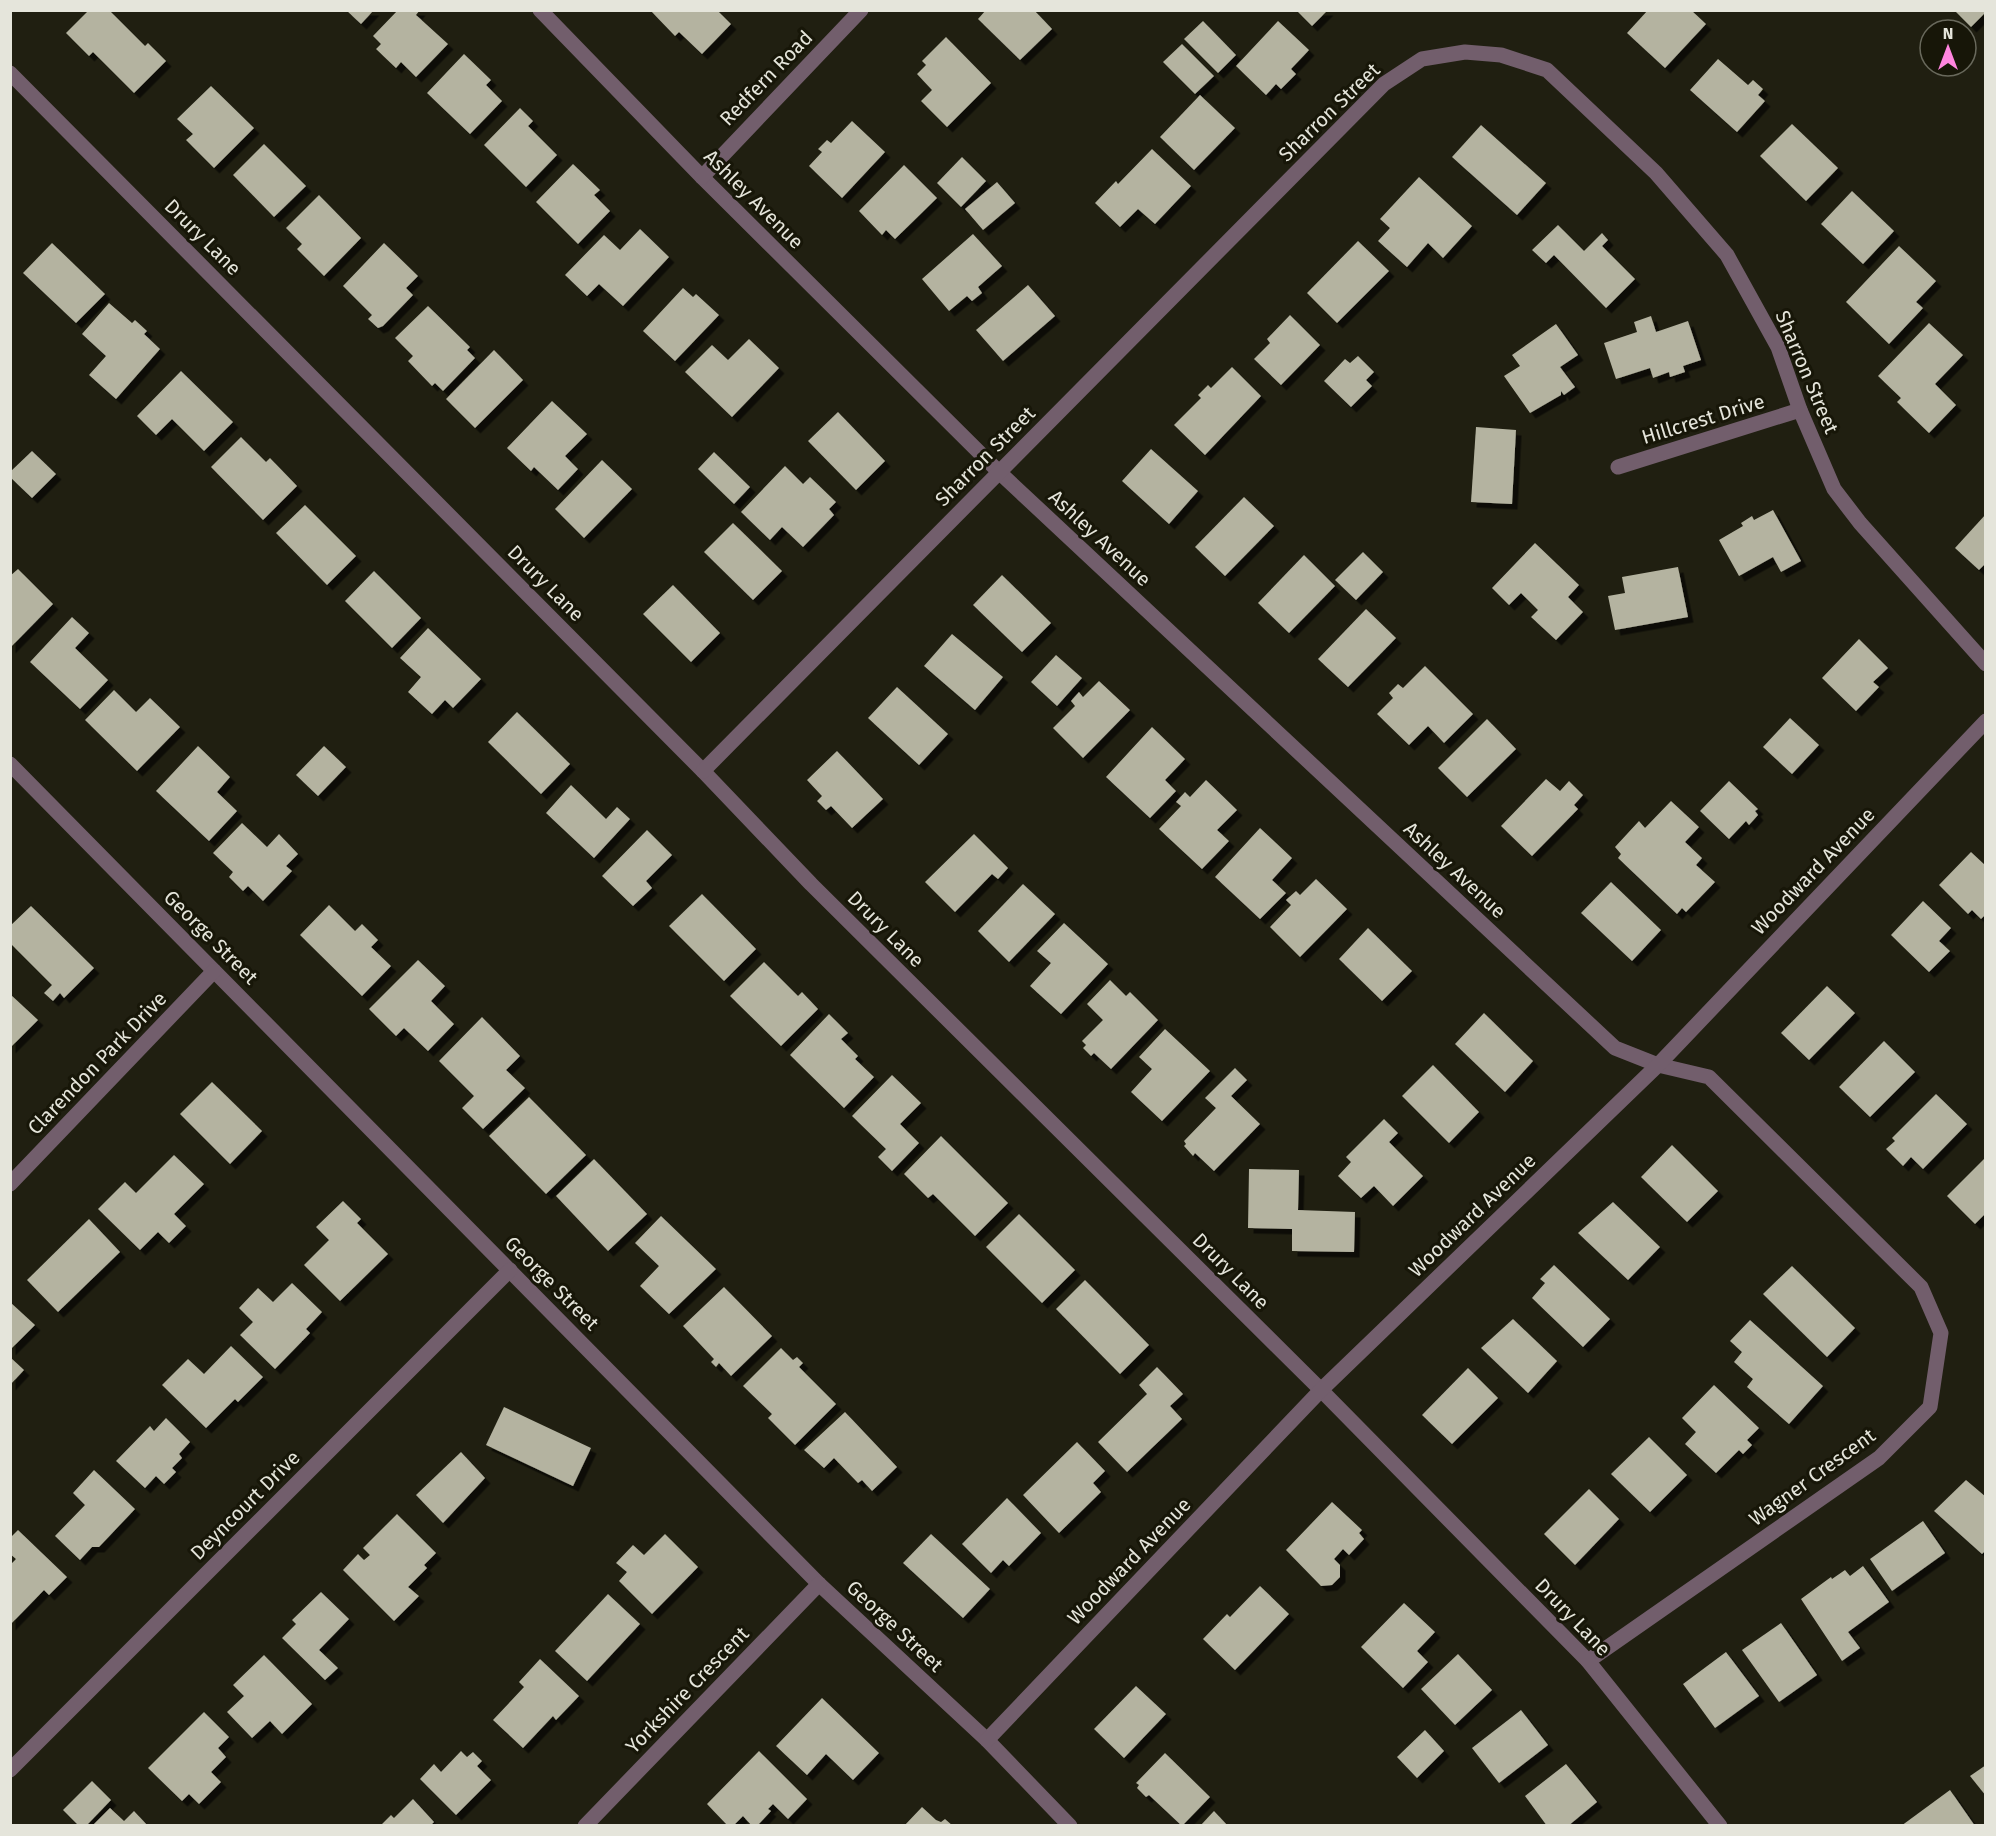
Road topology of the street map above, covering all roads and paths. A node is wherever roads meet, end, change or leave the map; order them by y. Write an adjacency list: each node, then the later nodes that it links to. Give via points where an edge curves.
1 (540, 10): 4 (street, Ashley Avenue)
2 (861, 10): 4 (street, Redfern Road)
3 (10, 73): 11 (street, Drury Lane)
4 (702, 177): 7 (street, Ashley Avenue)
5 (1800, 410): 6 (street, Hillcrest Drive); 7 (street, Sharron Street, via 1778,347 1727,255 1656,173 1547,70 1502,55 1465,52 1422,59 1384,84); 8 (street, Sharron Street, via 1834,489)
6 (1618, 467)
7 (999, 472): 11 (street, Sharron Street); 13 (street, Ashley Avenue, via 1615,1048)
8 (1986, 664)
9 (1986, 721): 13 (street, Woodward Avenue)
10 (10, 764): 12 (street, George Street)
11 (703, 771): 16 (street, Drury Lane, via 811,885)
12 (214, 971): 14 (street, Clarendon Park Drive); 15 (street, George Street)
13 (1658, 1065): 16 (street, Woodward Avenue); 18 (street, Wagner Crescent, via 1709,1077 1921,1287 1941,1332 1930,1407 1880,1458)
14 (10, 1184)
15 (510, 1270): 17 (street, George Street); 20 (street, Deyncourt Drive)
16 (1321, 1390): 18 (street, Drury Lane); 19 (street, Woodward Avenue)
17 (819, 1584): 19 (street, George Street); 21 (street, Yorkshire Crescent)
18 (1587, 1661): 23 (street, Drury Lane)
19 (987, 1740): 22 (street, George Street)
20 (10, 1770)
21 (585, 1826)
22 (1070, 1826)
23 (1720, 1826)

